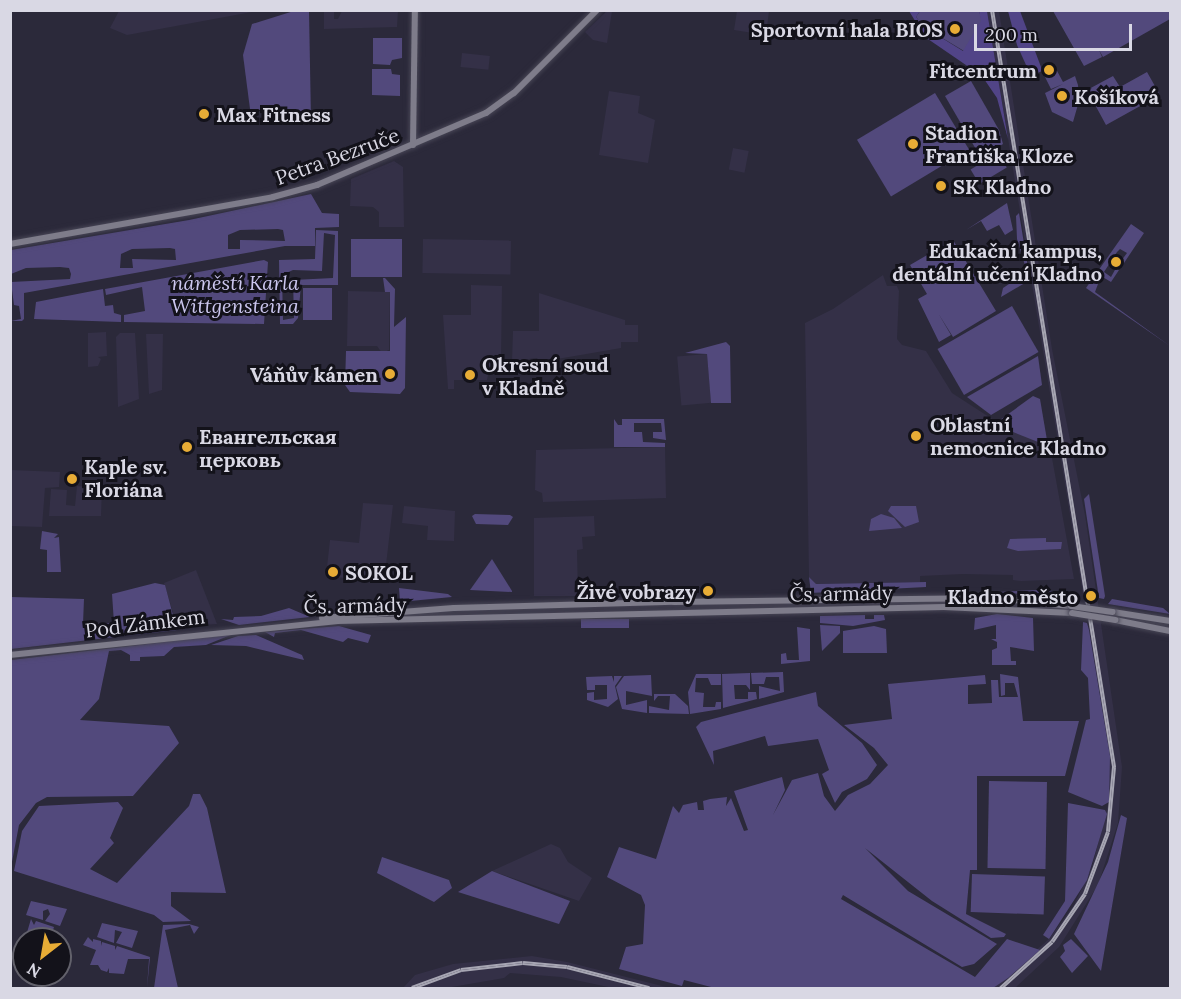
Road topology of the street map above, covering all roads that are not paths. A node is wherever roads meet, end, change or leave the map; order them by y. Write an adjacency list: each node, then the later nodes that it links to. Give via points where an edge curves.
1 (415, 10): 3 (main road)
2 (597, 10): 3 (main road, Petra Bezruče, via 501,103)
3 (413, 145): 4 (main road, Petra Bezruče, via 300,192)
4 (10, 244)
5 (1170, 621): 6 (main road, Čs. armády, bridge, via 994,598 476,607)
6 (284, 624): 7 (main road, Čs. armády, bridge, via 944,607 1072,613); 8 (main road, Pod Zámkem)
7 (1170, 630)
8 (10, 655)

